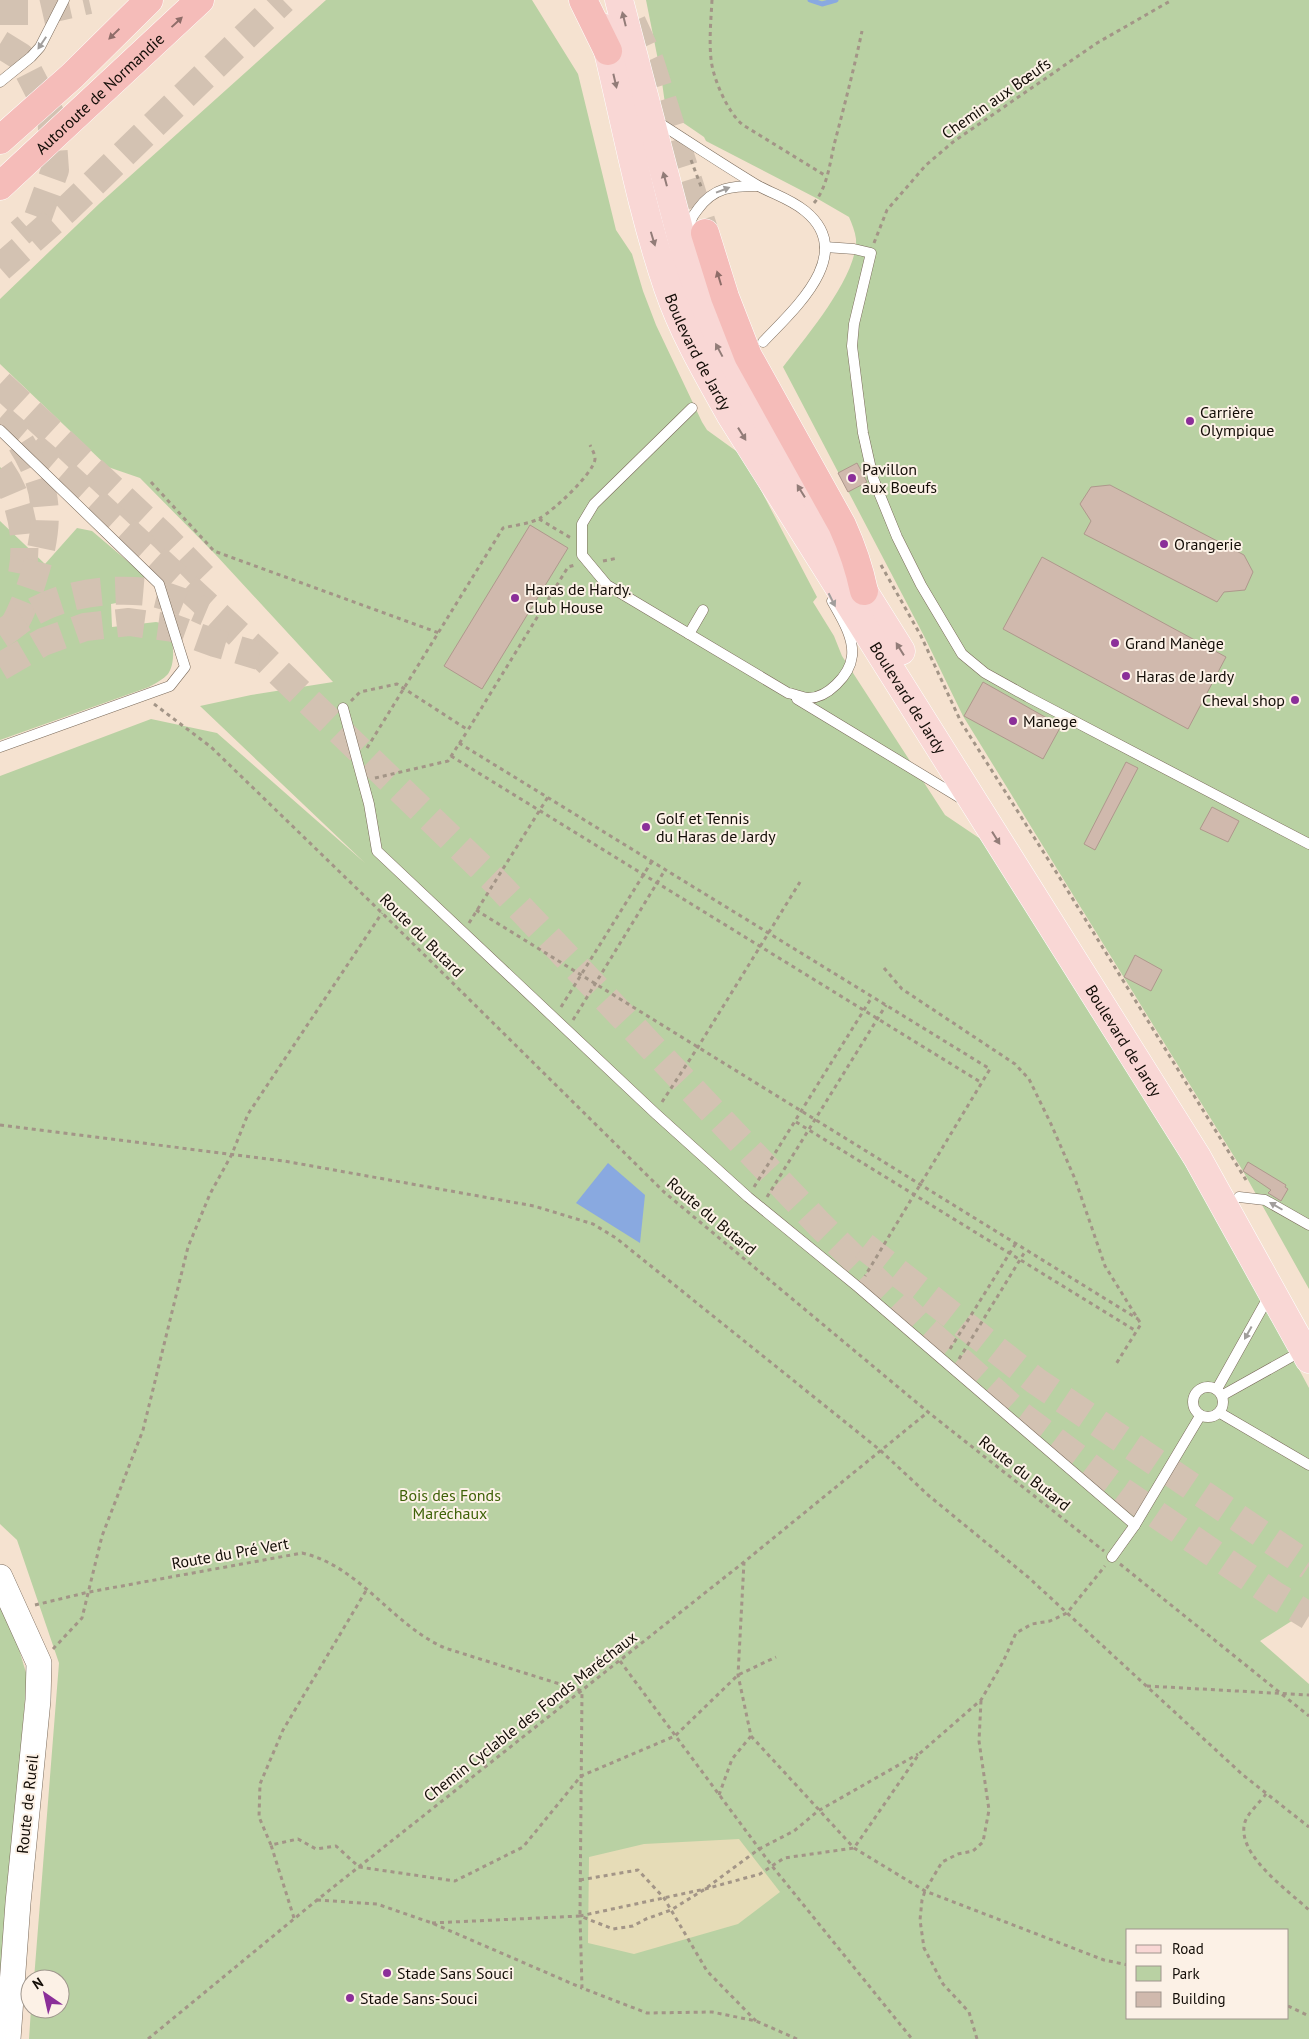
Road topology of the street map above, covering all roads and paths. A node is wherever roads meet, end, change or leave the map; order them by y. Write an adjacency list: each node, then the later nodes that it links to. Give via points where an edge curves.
1 (64, 0): 11 (lane, one-way to 11, via 40,47)
2 (149, 0): 13 (highway, Autoroute de Normandie, one-way to 13, via 72,76)
3 (583, 0): 10 (highway)
4 (595, 0): 10 (main road, Boulevard de Jardy)
5 (619, 0): 12 (main road, Boulevard de Jardy, one-way to 5)
6 (712, 0): 14 (path, via 711,61 735,119)
7 (1172, 0): 20 (path, Chemin aux Bœufs, via 1097,43 953,142 926,165 887,210)
8 (201, 1): 15 (highway, Autoroute de Normandie, one-way to 8)
9 (862, 31): 14 (path)
10 (608, 51): 28 (main road, Boulevard de Jardy, one-way to 28, via 639,185 668,289 694,349)
11 (0, 82)
12 (649, 117): 16 (lane); 21 (main road, Boulevard de Jardy, one-way to 12)
13 (0, 140)
14 (826, 176): 17 (path, via 818,199)
15 (0, 186)
16 (757, 186): 17 (lane, via 788,198); 21 (lane, one-way to 16, via 688,228 695,213 706,198 719,191 735,186)
17 (807, 212): 19 (lane, via 819,227)
18 (705, 233): 26 (highway, one-way to 18, via 736,327)
19 (825, 247): 20 (lane); 22 (lane, via 817,280)
20 (871, 253): 51 (lane, via 852,346 863,433 873,478 921,585 962,654 985,673)
21 (691, 276): 24 (main road, Boulevard de Jardy, one-way to 21, via 714,339)
22 (763, 342)
23 (692, 408): 31 (lane, via 594,504 582,524)
24 (752, 414): 26 (lane, via 774,421); 34 (main road, Boulevard de Jardy, one-way to 24)
25 (0, 430): 40 (lane, via 159,584 185,668 170,686)
26 (791, 435): 34 (highway, via 852,546)
27 (590, 445): 30 (path, via 596,457 594,465 574,490)
28 (770, 478): 39 (lane, one-way to 39, via 849,633 852,655 846,674 830,691 808,698); 49 (main road, Boulevard de Jardy)
29 (152, 482): 36 (path, via 214,551)
30 (539, 519): 31 (path); 36 (path, via 503,528)
31 (582, 545): 33 (lane, via 582,555)
32 (618, 558): 33 (path)
33 (589, 563): 37 (lane, via 608,585); 42 (path, via 568,567)
34 (864, 591): 83 (main road, Boulevard de Jardy, one-way to 34)
35 (703, 610): 37 (lane)
36 (439, 633): 38 (path)
37 (690, 634): 39 (lane)
38 (405, 689): 41 (path, via 397,684 360,692); 42 (path); 46 (path)
39 (788, 693): 49 (lane)
40 (144, 696): 44 (lane); 58 (path, Route du Butard, via 211,747)
41 (343, 708): 46 (lane)
42 (468, 730): 43 (path)
43 (459, 743): 45 (path); 48 (path)
44 (0, 747)
45 (451, 756): 47 (path, via 448,760); 50 (path)
46 (358, 763): 47 (lane)
47 (362, 781): 59 (lane, via 377,850)
48 (548, 797): 50 (path); 52 (path)
49 (978, 808): 91 (main road, Boulevard de Jardy, one-way to 91, via 1197,1158)
50 (539, 811): 54 (path); 57 (path)
51 (1309, 844)
52 (652, 861): 53 (path); 54 (path)
53 (665, 870): 56 (path); 60 (path)
54 (644, 875): 56 (path); 63 (path)
55 (800, 882): 60 (path)
56 (657, 883): 61 (path); 64 (path)
57 (476, 910): 59 (path); 63 (path)
58 (382, 913): 79 (path, via 248,1114); 100 (path, Route du Butard, via 664,1192)
59 (463, 932): 68 (lane)
60 (769, 933): 61 (path); 65 (path)
61 (760, 947): 67 (path); 71 (path)
62 (884, 968): 92 (path, via 902,988 1016,1064 1029,1079 1075,1179 1105,1266)
63 (581, 975): 64 (path); 68 (path)
64 (595, 984): 70 (path); 71 (path)
65 (872, 997): 66 (path); 67 (path)
66 (886, 1005): 69 (path); 72 (path, via 990,1069)
67 (864, 1010): 69 (path); 73 (path)
68 (554, 1018): 70 (lane)
69 (878, 1019): 72 (path); 75 (path)
70 (567, 1030): 74 (lane)
71 (698, 1047): 73 (path); 74 (path)
72 (982, 1083): 80 (path)
73 (802, 1111): 75 (path); 76 (path)
74 (655, 1113): 82 (lane)
75 (816, 1120): 78 (path); 80 (path)
76 (796, 1122): 78 (path); 82 (path)
77 (0, 1125): 79 (path)
78 (810, 1130): 81 (path); 84 (path)
79 (232, 1154): 103 (path, via 534,1206 593,1224 616,1238); 110 (path, via 210,1194 188,1247 143,1430 102,1536)
80 (920, 1184): 81 (path); 86 (path)
81 (914, 1194): 88 (path); 90 (path)
82 (748, 1197): 84 (lane)
83 (1239, 1197): 85 (lane, one-way to 83, via 1264,1200); 93 (main road, Boulevard de Jardy)
84 (760, 1208): 90 (lane)
85 (1309, 1225)
86 (1016, 1243): 87 (path); 88 (path)
87 (1026, 1250): 89 (path); 92 (path)
88 (1010, 1253): 89 (path); 96 (path)
89 (1020, 1260): 94 (path); 98 (path)
90 (858, 1287): 96 (lane)
91 (1272, 1291): 95 (main road, Boulevard de Jardy); 99 (lane, one-way to 99)
92 (1138, 1319): 94 (path, via 1141,1324)
93 (1309, 1321)
94 (1136, 1331): 97 (path)
95 (1300, 1358): 99 (lane)
96 (943, 1360): 98 (lane)
97 (1116, 1364)
98 (953, 1368): 105 (lane)
99 (1220, 1392): 101 (lane, via 1224,1404); 102 (lane, via 1207,1387 1198,1390 1193,1399 1194,1409)
100 (928, 1412): 103 (path, Chemin Cyclable des Fonds Maréchaux); 106 (path, Route du Butard)
101 (1220, 1412): 102 (lane, via 1214,1417); 104 (lane)
102 (1200, 1416): 105 (lane)
103 (880, 1450): 107 (path, Chemin Cyclable des Fonds Maréchaux); 112 (path)
104 (1309, 1465)
105 (1135, 1525): 106 (lane)
106 (1112, 1557): 112 (path); 119 (path, Route du Butard)
107 (744, 1562): 114 (path, Chemin Cyclable des Fonds Maréchaux); 116 (path)
108 (0, 1576): 111 (street, Route de Rueil)
109 (367, 1589): 110 (path, Route du Pré Vert, via 333,1564 302,1553); 118 (path, Route du Pré Vert, via 426,1640); 131 (path, via 282,1730 260,1784 260,1817)
110 (89, 1592): 111 (path, Route du Pré Vert); 115 (path, via 82,1618)
111 (15, 1610): 115 (street, Route de Rueil)
112 (1067, 1613): 117 (path); 121 (path, via 1050,1621 1032,1624 1016,1633)
113 (776, 1657): 116 (path)
114 (620, 1661): 118 (path, Chemin Cyclable des Fonds Maréchaux); 123 (path)
115 (39, 1663): 151 (street, Route de Rueil)
116 (738, 1675): 123 (path); 124 (path)
117 (1147, 1686): 119 (path); 127 (path)
118 (582, 1691): 126 (path); 135 (path, Chemin Cyclable des Fonds Maréchaux)
119 (1281, 1695): 120 (path); 122 (path, Route du Butard)
120 (1309, 1695)
121 (982, 1700): 125 (path); 138 (path, via 979,1741 989,1810 982,1842 973,1851 942,1862)
122 (1309, 1716)
123 (675, 1736): 126 (path); 128 (path)
124 (751, 1736): 128 (path, via 732,1759); 129 (path)
125 (919, 1754): 129 (path); 133 (path)
126 (581, 1776): 135 (path, via 523,1847 455,1881); 136 (path)
127 (1266, 1793): 130 (path); 142 (path, via 1245,1822 1244,1838 1254,1860)
128 (719, 1796): 132 (path)
129 (818, 1811): 132 (path, via 794,1831); 133 (path)
130 (1309, 1826)
131 (271, 1845): 135 (path, via 298,1840 316,1848 336,1846); 144 (path)
132 (759, 1848): 134 (path); 137 (path)
133 (854, 1848): 134 (path, via 784,1858); 138 (path)
134 (772, 1866): 137 (path, via 760,1874); 154 (path)
135 (359, 1867): 140 (path, Chemin Cyclable des Fonds Maréchaux)
136 (580, 1880): 139 (path, via 638,1870); 143 (path)
137 (705, 1889): 139 (path); 141 (path)
138 (926, 1891): 146 (path, via 1104,1960); 155 (path, via 920,1920 924,1948 943,1984 969,2012)
139 (664, 1898): 141 (path); 143 (path)
140 (317, 1900): 144 (path, Chemin Cyclable des Fonds Maréchaux); 145 (path, via 377,1904)
141 (671, 1910): 143 (path, via 633,1926 614,1929); 150 (path, via 707,1971)
142 (1309, 1910)
143 (580, 1916): 145 (path); 147 (path)
144 (294, 1918): 152 (path, Chemin Cyclable des Fonds Maréchaux)
145 (432, 1923): 147 (path)
146 (1126, 1965)
147 (582, 1988): 150 (path, via 646,2013 712,2012)
148 (1289, 2006): 149 (path)
149 (1309, 2016)
150 (756, 2021): 153 (path)
151 (8, 2039)
152 (148, 2039)
153 (797, 2039)
154 (912, 2039)
155 (977, 2039)

